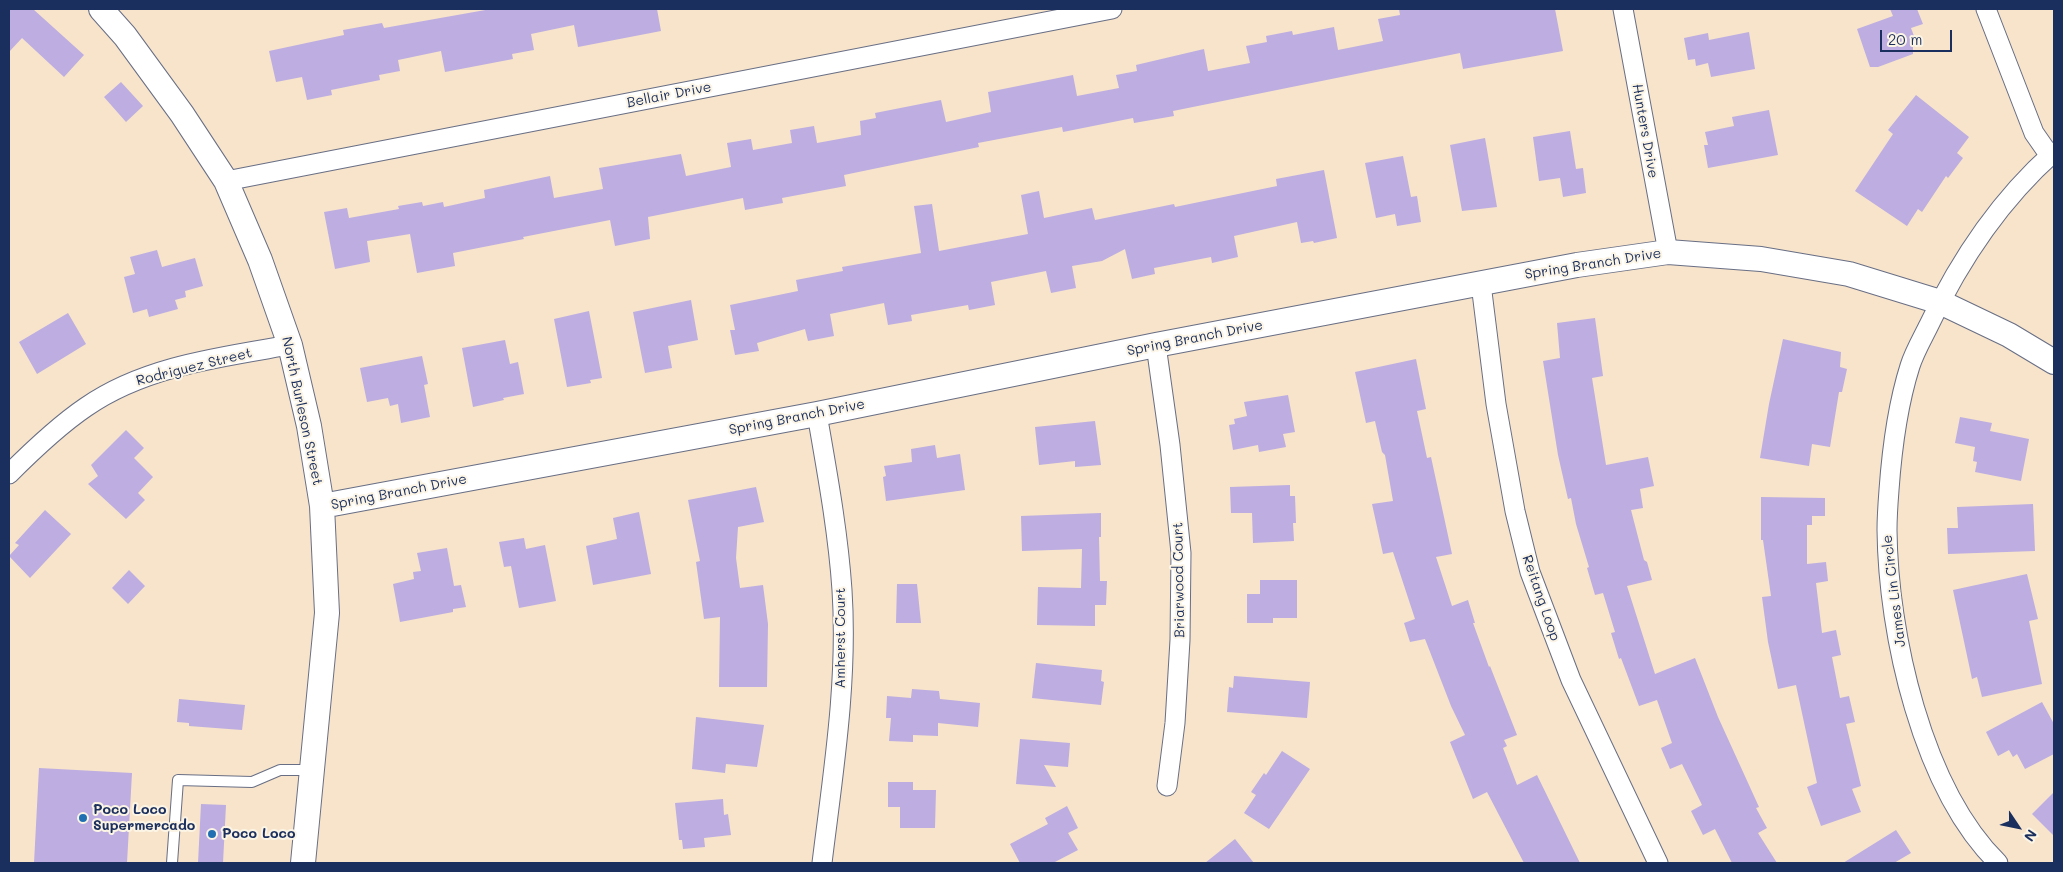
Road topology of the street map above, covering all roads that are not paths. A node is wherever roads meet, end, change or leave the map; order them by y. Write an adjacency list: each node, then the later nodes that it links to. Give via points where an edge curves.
1 (101, 9): 6 (street, North Burleson Street, via 125,36 182,114)
2 (1112, 9): 6 (street, Bellair Drive)
3 (1623, 9): 7 (street, Hunters Drive)
4 (1986, 9): 5 (street, via 2034,133)
5 (2052, 154): 9 (street, James Lin Circle, via 2009,198 1971,248)
6 (226, 181): 10 (street, North Burleson Street, via 260,260)
7 (1668, 252): 8 (street, Spring Branch Drive); 9 (street, Spring Branch Drive, via 1761,259 1849,274)
8 (1480, 284): 11 (street, Spring Branch Drive); 21 (street, Reitang Loop, via 1496,404 1530,572 1571,680)
9 (1940, 302): 12 (street, Spring Branch Drive, via 2009,335); 22 (street, James Lin Circle, via 1911,364 1898,414 1887,529 1890,578 1898,642 1930,754 1954,806 1984,849)
10 (290, 344): 14 (street, Rodriguez Street, via 154,374 121,387 87,406 52,432); 15 (street, North Burleson Street, via 309,426)
11 (1156, 345): 13 (street, Spring Branch Drive); 17 (street, Briarwood Court, via 1181,553 1176,714)
12 (2054, 362)
13 (817, 414): 15 (street, Spring Branch Drive); 20 (street, Amherst Court, via 834,509 842,592 840,716)
14 (9, 474)
15 (322, 506): 16 (street, North Burleson Street, via 327,613)
16 (312, 770): 18 (lane, via 280,770 252,782 178,780); 19 (street, North Burleson Street)
17 (1167, 786)
18 (172, 863)
19 (303, 863)
20 (822, 863)
21 (1658, 863)
22 (1998, 863)

